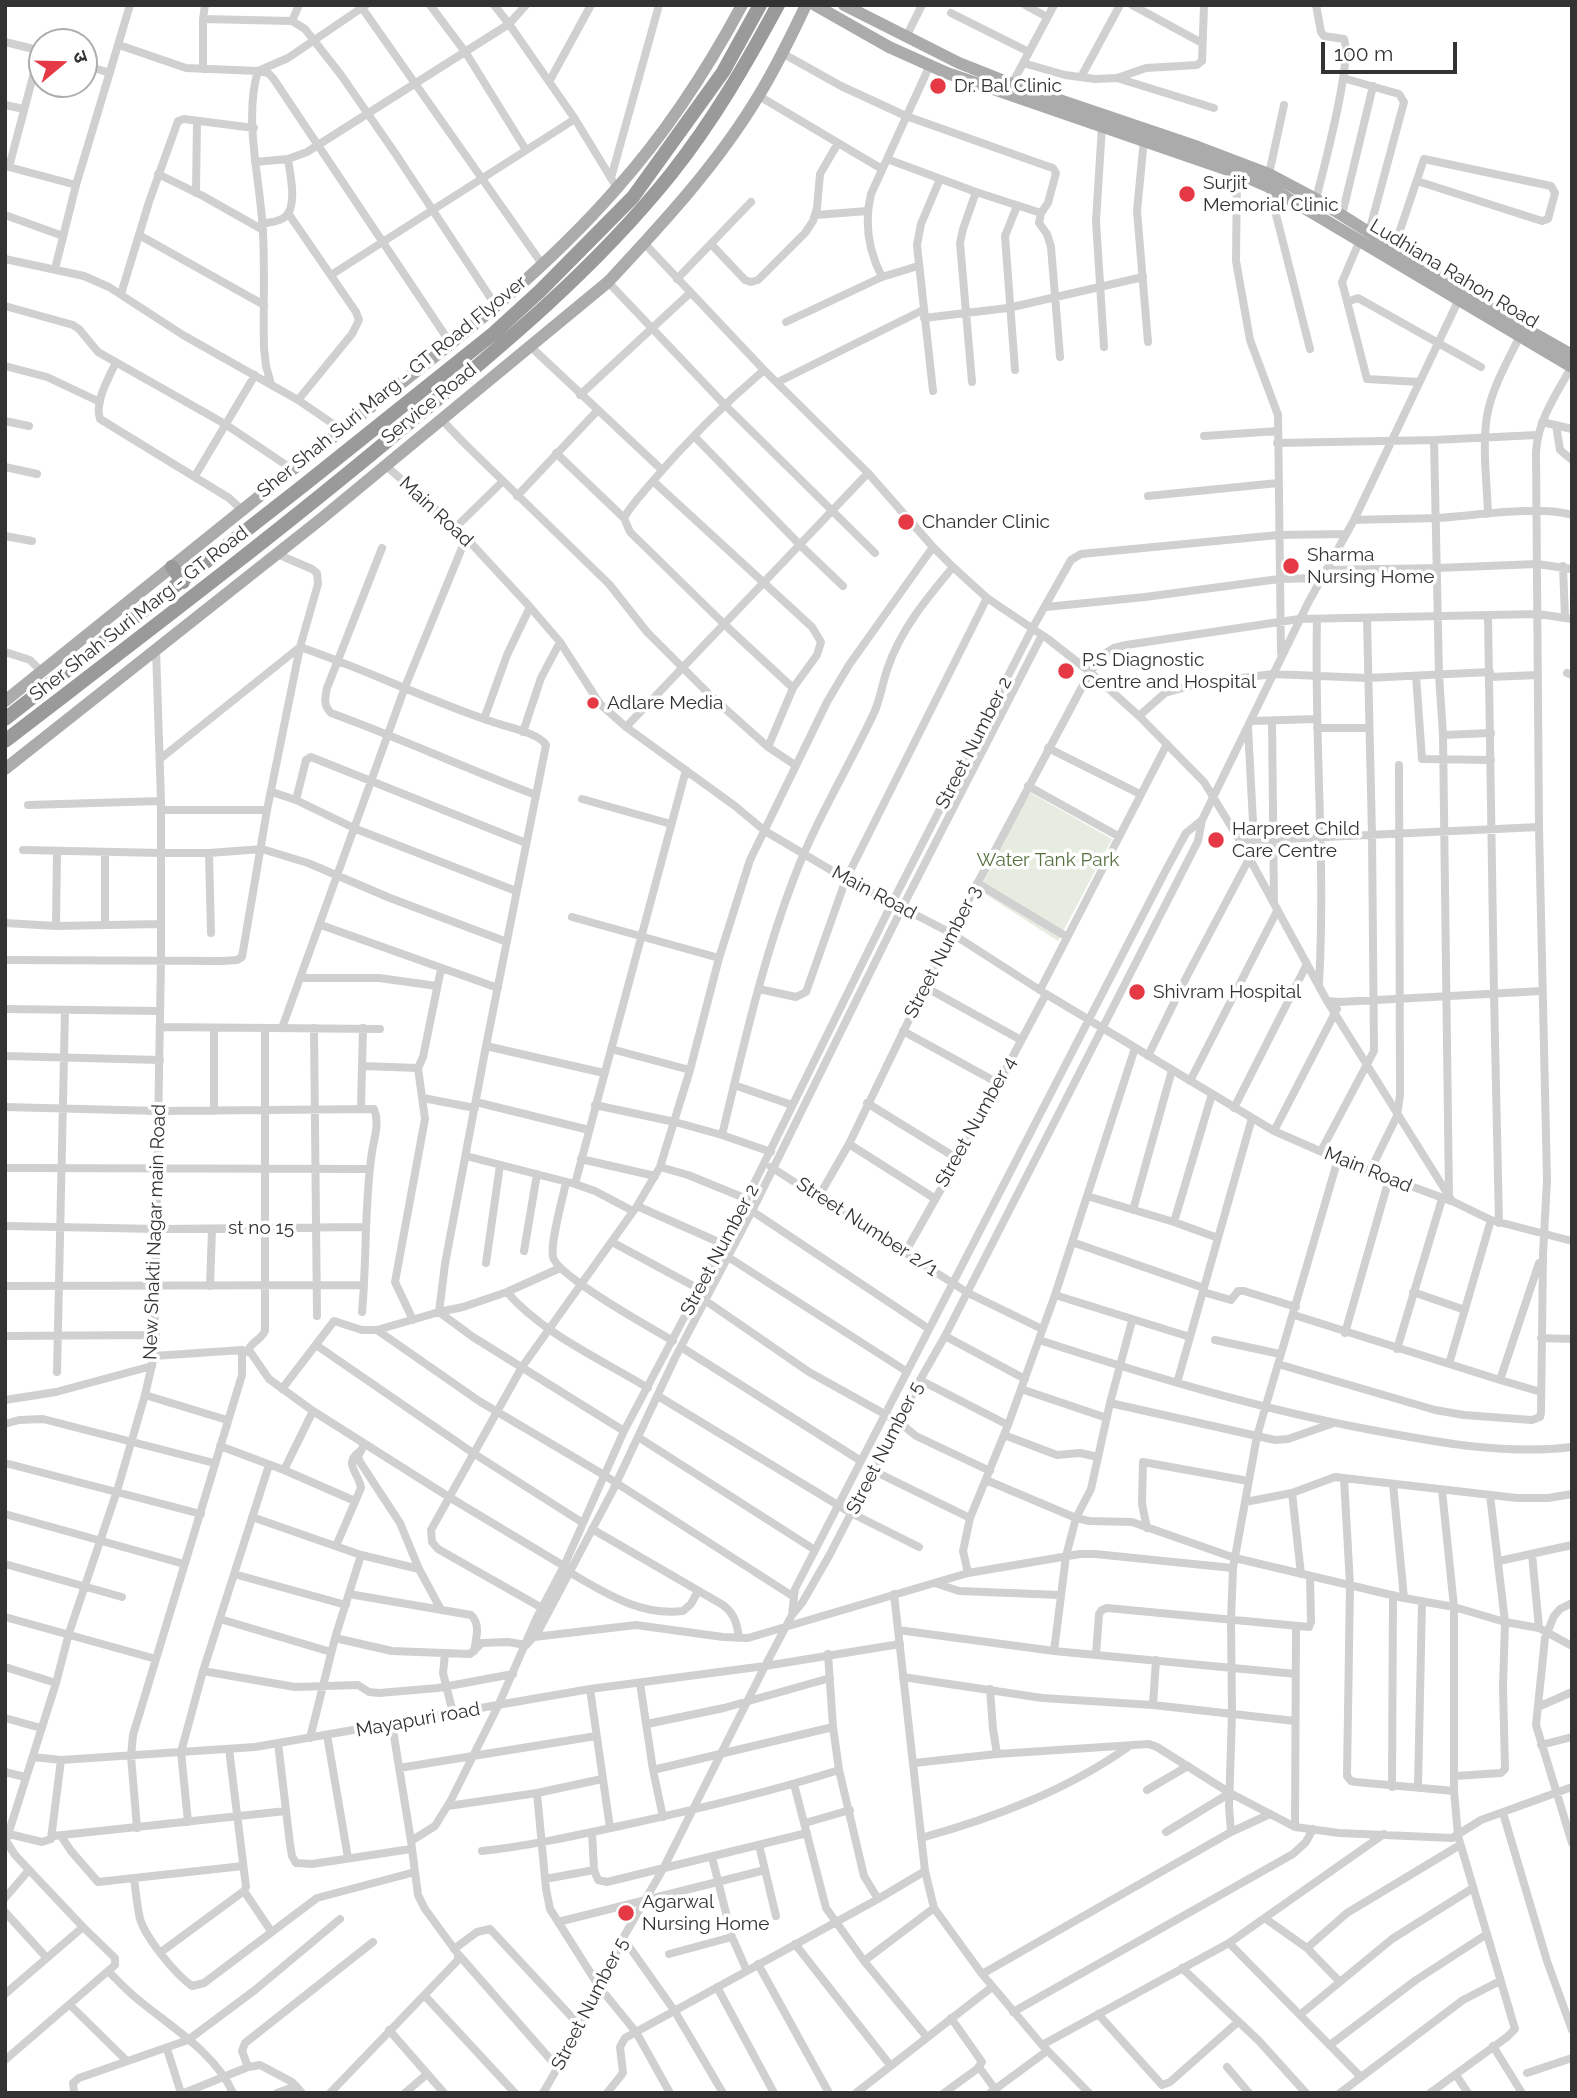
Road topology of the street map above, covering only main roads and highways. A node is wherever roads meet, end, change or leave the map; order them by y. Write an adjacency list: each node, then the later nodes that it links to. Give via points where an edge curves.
1 (742, 5): 15 (main road, Service Road, via 699,80 646,153 542,264 452,344)
2 (760, 5): 16 (highway, Sher Shah Suri Marg - GT Road Flyover, via 708,94 633,197 540,291)
3 (778, 5): 13 (highway, Sher Shah Suri Marg - GT Road Flyover, via 718,109 672,173 608,246 470,374)
4 (806, 5): 14 (main road, Service Road, via 759,96 645,244 608,282)
5 (814, 5): 7 (main road, Ludhiana Rahon Road, via 930,65 1102,126)
6 (844, 5): 7 (main road, Ludhiana Rahon Road, via 936,53)
7 (1144, 135): 8 (main road, Ludhiana Rahon Road)
8 (1269, 181): 9 (main road, Ludhiana Rahon Road); 9 (main road, Ludhiana Rahon Road, via 1316,199)
9 (1364, 236): 10 (main road, Ludhiana Rahon Road); 10 (main road, Ludhiana Rahon Road, via 1394,248)
10 (1461, 295): 11 (main road, Ludhiana Rahon Road); 12 (main road, Ludhiana Rahon Road)
11 (1572, 355)
12 (1572, 367)
13 (394, 436): 14 (highway); 19 (highway, Sher Shah Suri Marg - GT Road)
14 (405, 448): 20 (main road, Service Road)
15 (172, 567): 16 (highway); 17 (main road, Service Road)
16 (183, 582): 18 (highway, Sher Shah Suri Marg - GT Road)
17 (5, 701)
18 (5, 719)
19 (5, 741)
20 (5, 769)

